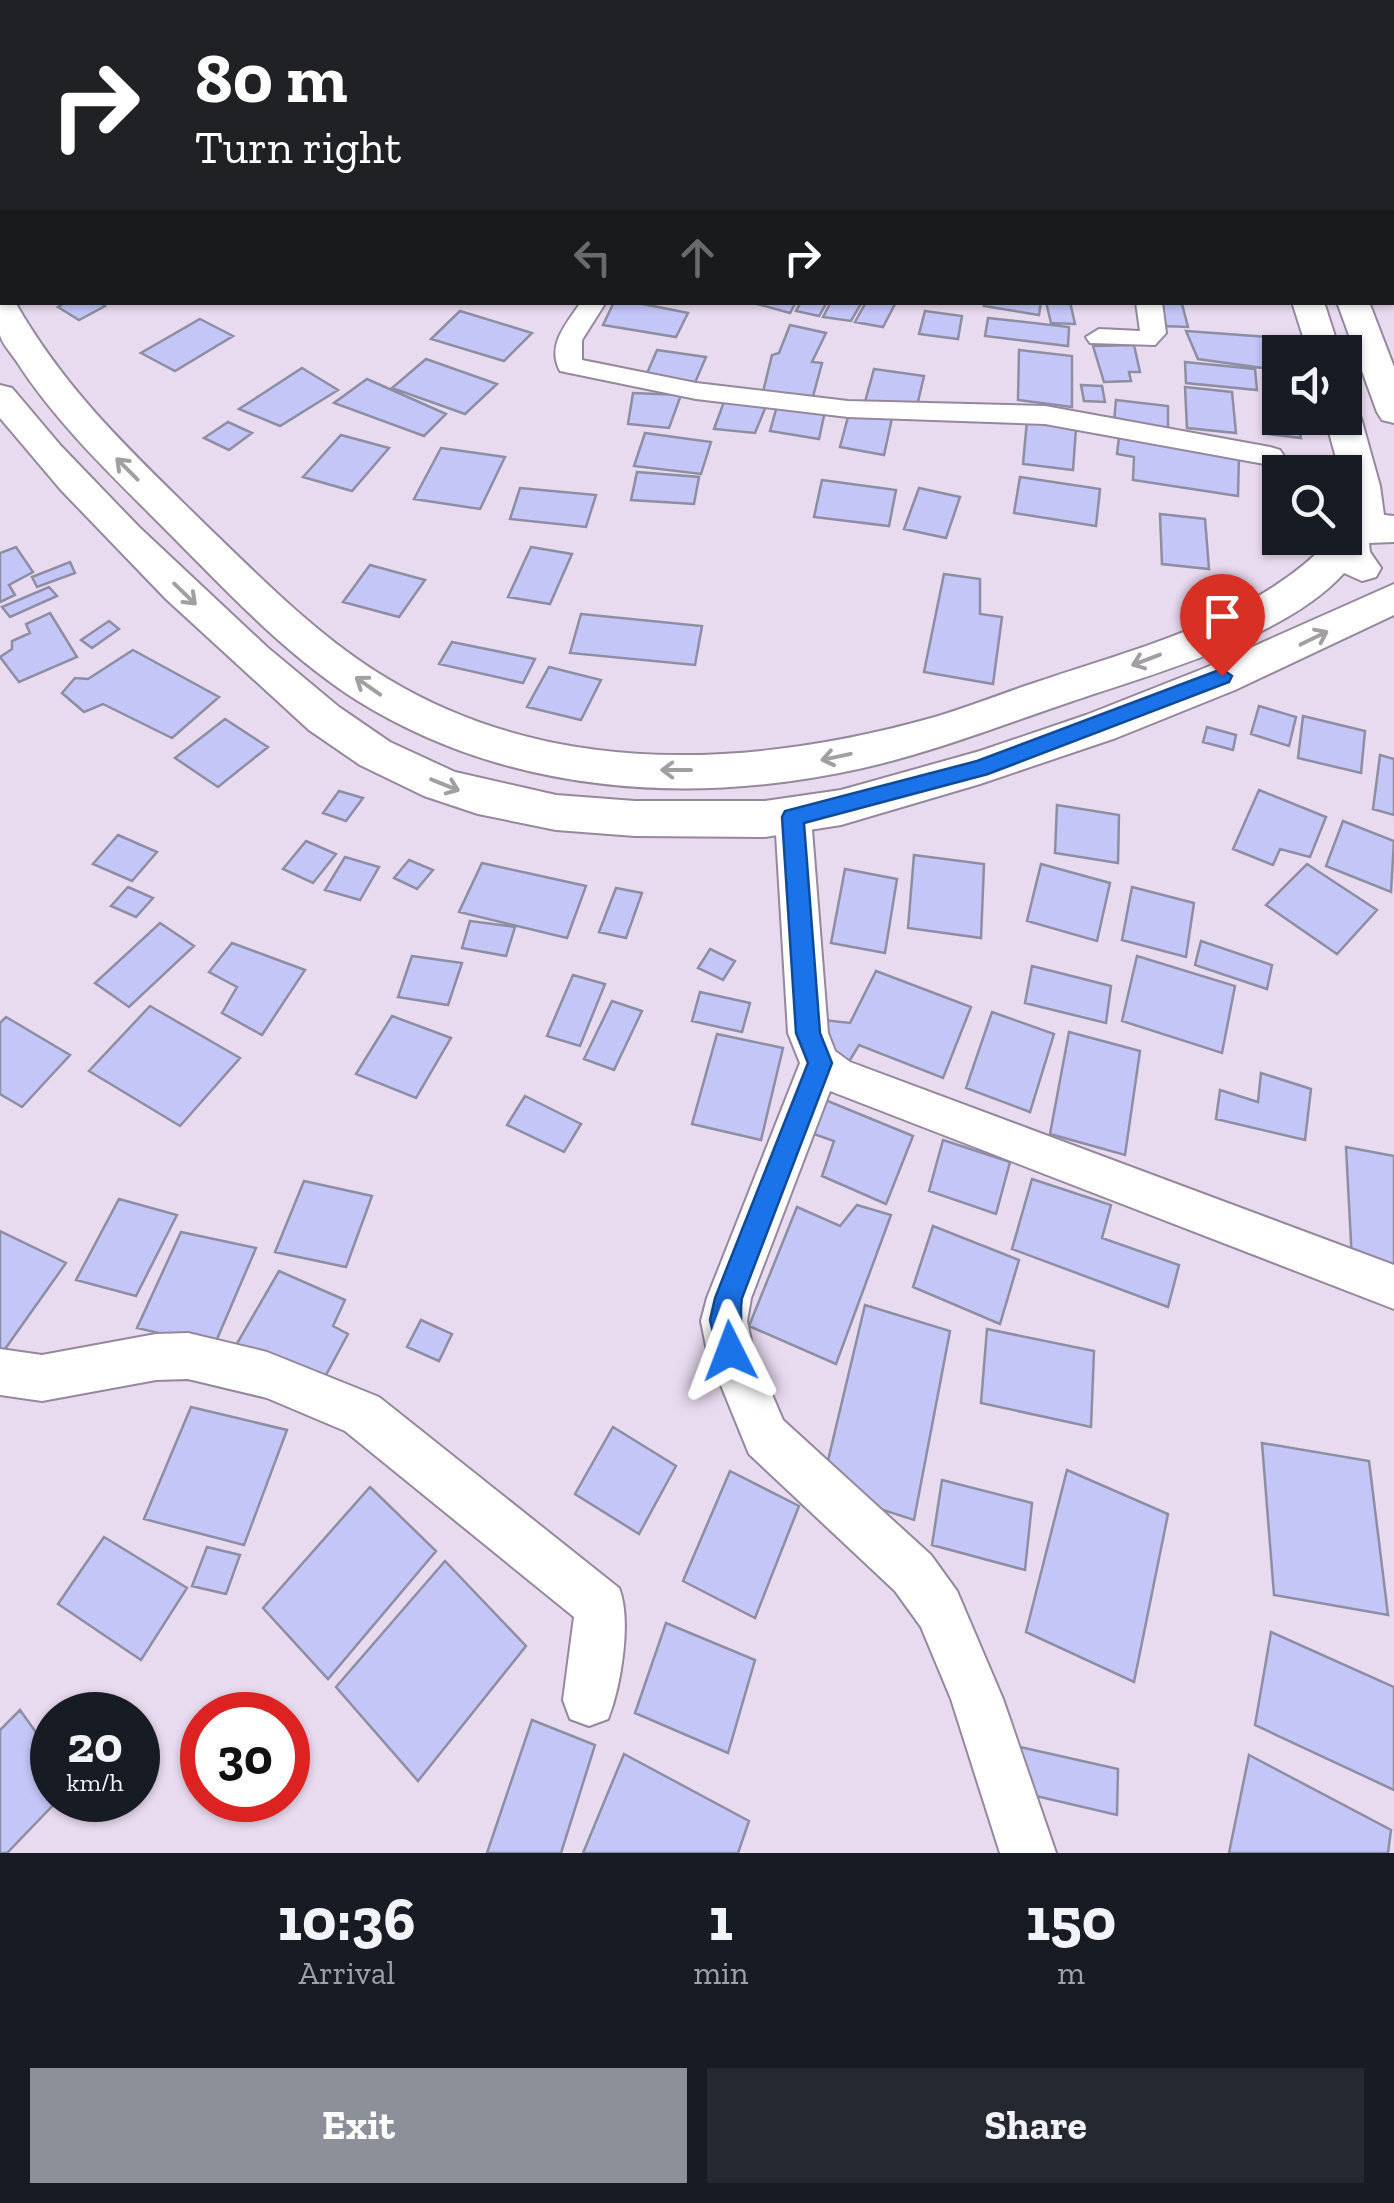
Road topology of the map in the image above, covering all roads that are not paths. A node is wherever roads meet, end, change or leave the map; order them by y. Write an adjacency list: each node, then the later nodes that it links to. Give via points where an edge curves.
1 (1, 305): 12 (street, one-way to 1, via 1316,581 1238,622 934,734 774,768 642,770 548,762 433,723 373,690 286,623 73,413 31,362)
2 (592, 305): 11 (street, via 569,340 569,365 611,376 848,408 1046,415)
3 (1149, 305): 7 (street, via 1153,334)
4 (1309, 305): 6 (street)
5 (1354, 305): 9 (street)
6 (1319, 335)
7 (1099, 337)
8 (0, 394): 15 (street, one-way to 15, via 70,481 242,648 334,726 402,768 464,792 562,815)
9 (1394, 412)
10 (1348, 435): 12 (street)
11 (1265, 455)
12 (1370, 534): 13 (street, via 1350,553 1367,572)
13 (1394, 581)
14 (1394, 598): 15 (street, one-way to 14, via 981,768 1104,724 1288,651)
15 (793, 817): 16 (street, via 808,1033)
16 (820, 1063): 17 (street, via 836,1076); 20 (street, via 728,1298 730,1351 766,1437 913,1573 939,1609 978,1699)
17 (1394, 1287)
18 (0, 1372): 19 (street, via 42,1378 188,1356 267,1374 362,1414 601,1606)
19 (589, 1700)
20 (1028, 1853)

